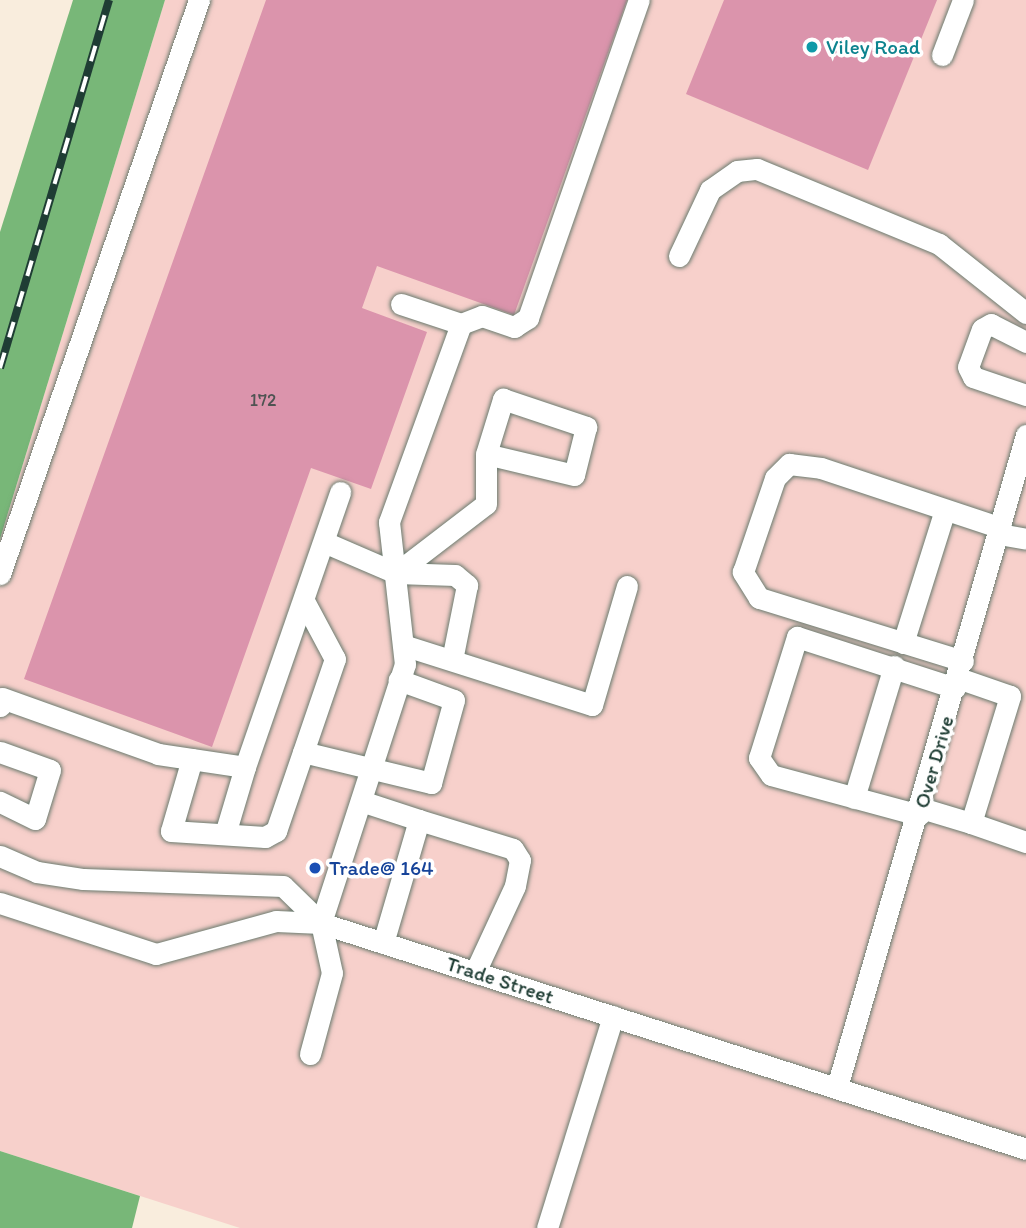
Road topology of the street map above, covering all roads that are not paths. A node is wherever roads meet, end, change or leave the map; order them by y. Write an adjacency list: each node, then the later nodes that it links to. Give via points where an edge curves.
1 (199, 0): 19 (street)
2 (639, 0): 8 (street, via 528,318 514,327 482,316)
3 (963, 0): 4 (street)
4 (943, 55)
5 (679, 256): 7 (street, via 710,190 737,172 757,169 939,244)
6 (401, 304): 8 (street)
7 (1026, 313)
8 (461, 324): 18 (street, via 390,522)
9 (1026, 342): 10 (street, via 991,324 982,329 968,368 973,377)
10 (1026, 395)
11 (1024, 448): 15 (street, Over Drive)
12 (486, 454): 12 (street, via 503,399 586,427 574,475); 18 (street, via 486,504)
13 (340, 492): 17 (street)
14 (945, 510): 15 (street); 22 (street); 22 (street, via 821,468 789,464 775,478 743,572 760,598)
15 (1000, 531): 16 (street); 26 (street, Over Drive)
16 (1026, 539)
17 (324, 542): 18 (street); 21 (street)
18 (396, 573): 23 (street); 24 (street, via 455,575 467,585)
19 (0, 574)
20 (627, 586): 24 (street, via 592,705)
21 (304, 601): 31 (street, via 335,659); 33 (street)
22 (903, 643): 26 (street)
23 (405, 646): 24 (street); 27 (street)
24 (452, 660)
25 (894, 666): 26 (street); 35 (street); 35 (street, via 797,636 759,758 771,775)
26 (959, 676): 28 (street); 38 (street, Over Drive)
27 (399, 680): 34 (street); 34 (street, via 454,699 431,783)
28 (1018, 697): 40 (street)
29 (0, 706): 32 (street, via 2,698 159,754)
30 (0, 752): 37 (street, via 50,770 35,819 6,810)
31 (303, 752): 34 (street); 41 (street, via 276,831)
32 (192, 759): 33 (street); 41 (street, via 171,831)
33 (245, 767): 41 (street)
34 (371, 769): 36 (street)
35 (854, 797): 38 (street)
36 (361, 801): 39 (street); 45 (street)
37 (0, 802)
38 (920, 812): 40 (street); 50 (street, Over Drive)
39 (419, 820): 46 (street); 47 (street, via 513,849 520,860 515,886)
40 (971, 823): 42 (street)
41 (225, 834)
42 (1026, 842)
43 (0, 856): 45 (street, via 37,872 83,879 283,886)
44 (0, 903): 45 (street, via 156,954 276,921)
45 (321, 923): 46 (street, Trade Street); 49 (street, via 332,973)
46 (383, 943): 47 (street, Trade Street)
47 (475, 972): 48 (street, Trade Street)
48 (613, 1016): 50 (street, Trade Street); 52 (street)
49 (310, 1054)
50 (836, 1087): 51 (street, Trade Street)
51 (1026, 1149)
52 (547, 1228)

